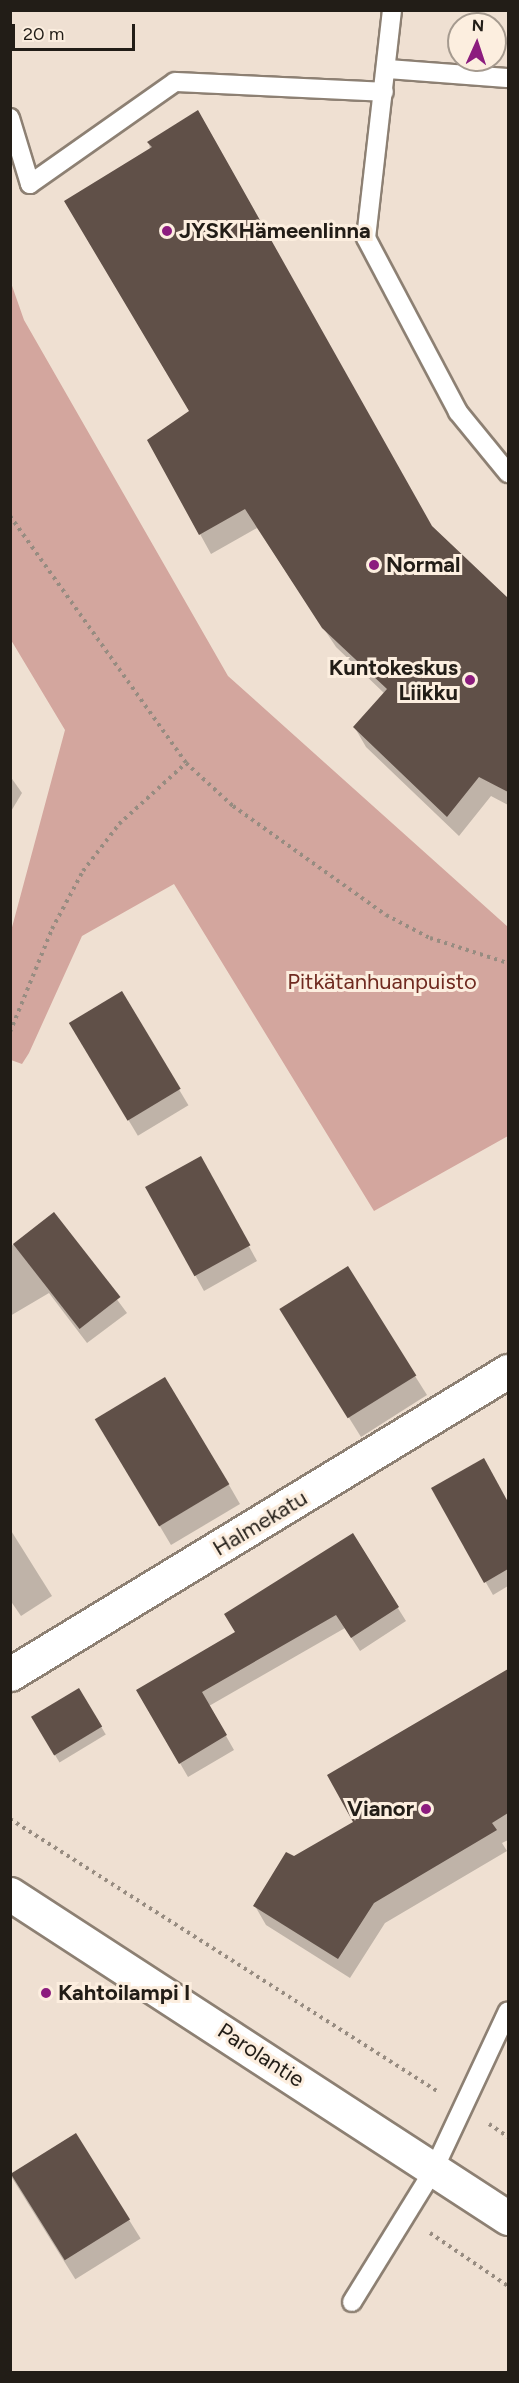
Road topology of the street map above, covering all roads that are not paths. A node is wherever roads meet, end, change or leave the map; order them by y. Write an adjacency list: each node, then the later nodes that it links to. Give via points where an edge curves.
1 (392, 10): 2 (lane)
2 (387, 69): 3 (lane); 4 (lane)
3 (508, 78)
4 (384, 92): 5 (lane, via 175,82 30,184); 6 (lane, via 366,238 458,412)
5 (10, 118)
6 (508, 473)
7 (508, 1371): 8 (main road, Halmekatu)
8 (10, 1674)
9 (10, 1894): 11 (main road, Parolantie)
10 (508, 2012): 11 (lane)
11 (434, 2169): 12 (main road, Parolantie); 13 (lane, via 402,2214)
12 (508, 2218)
13 (352, 2302)

